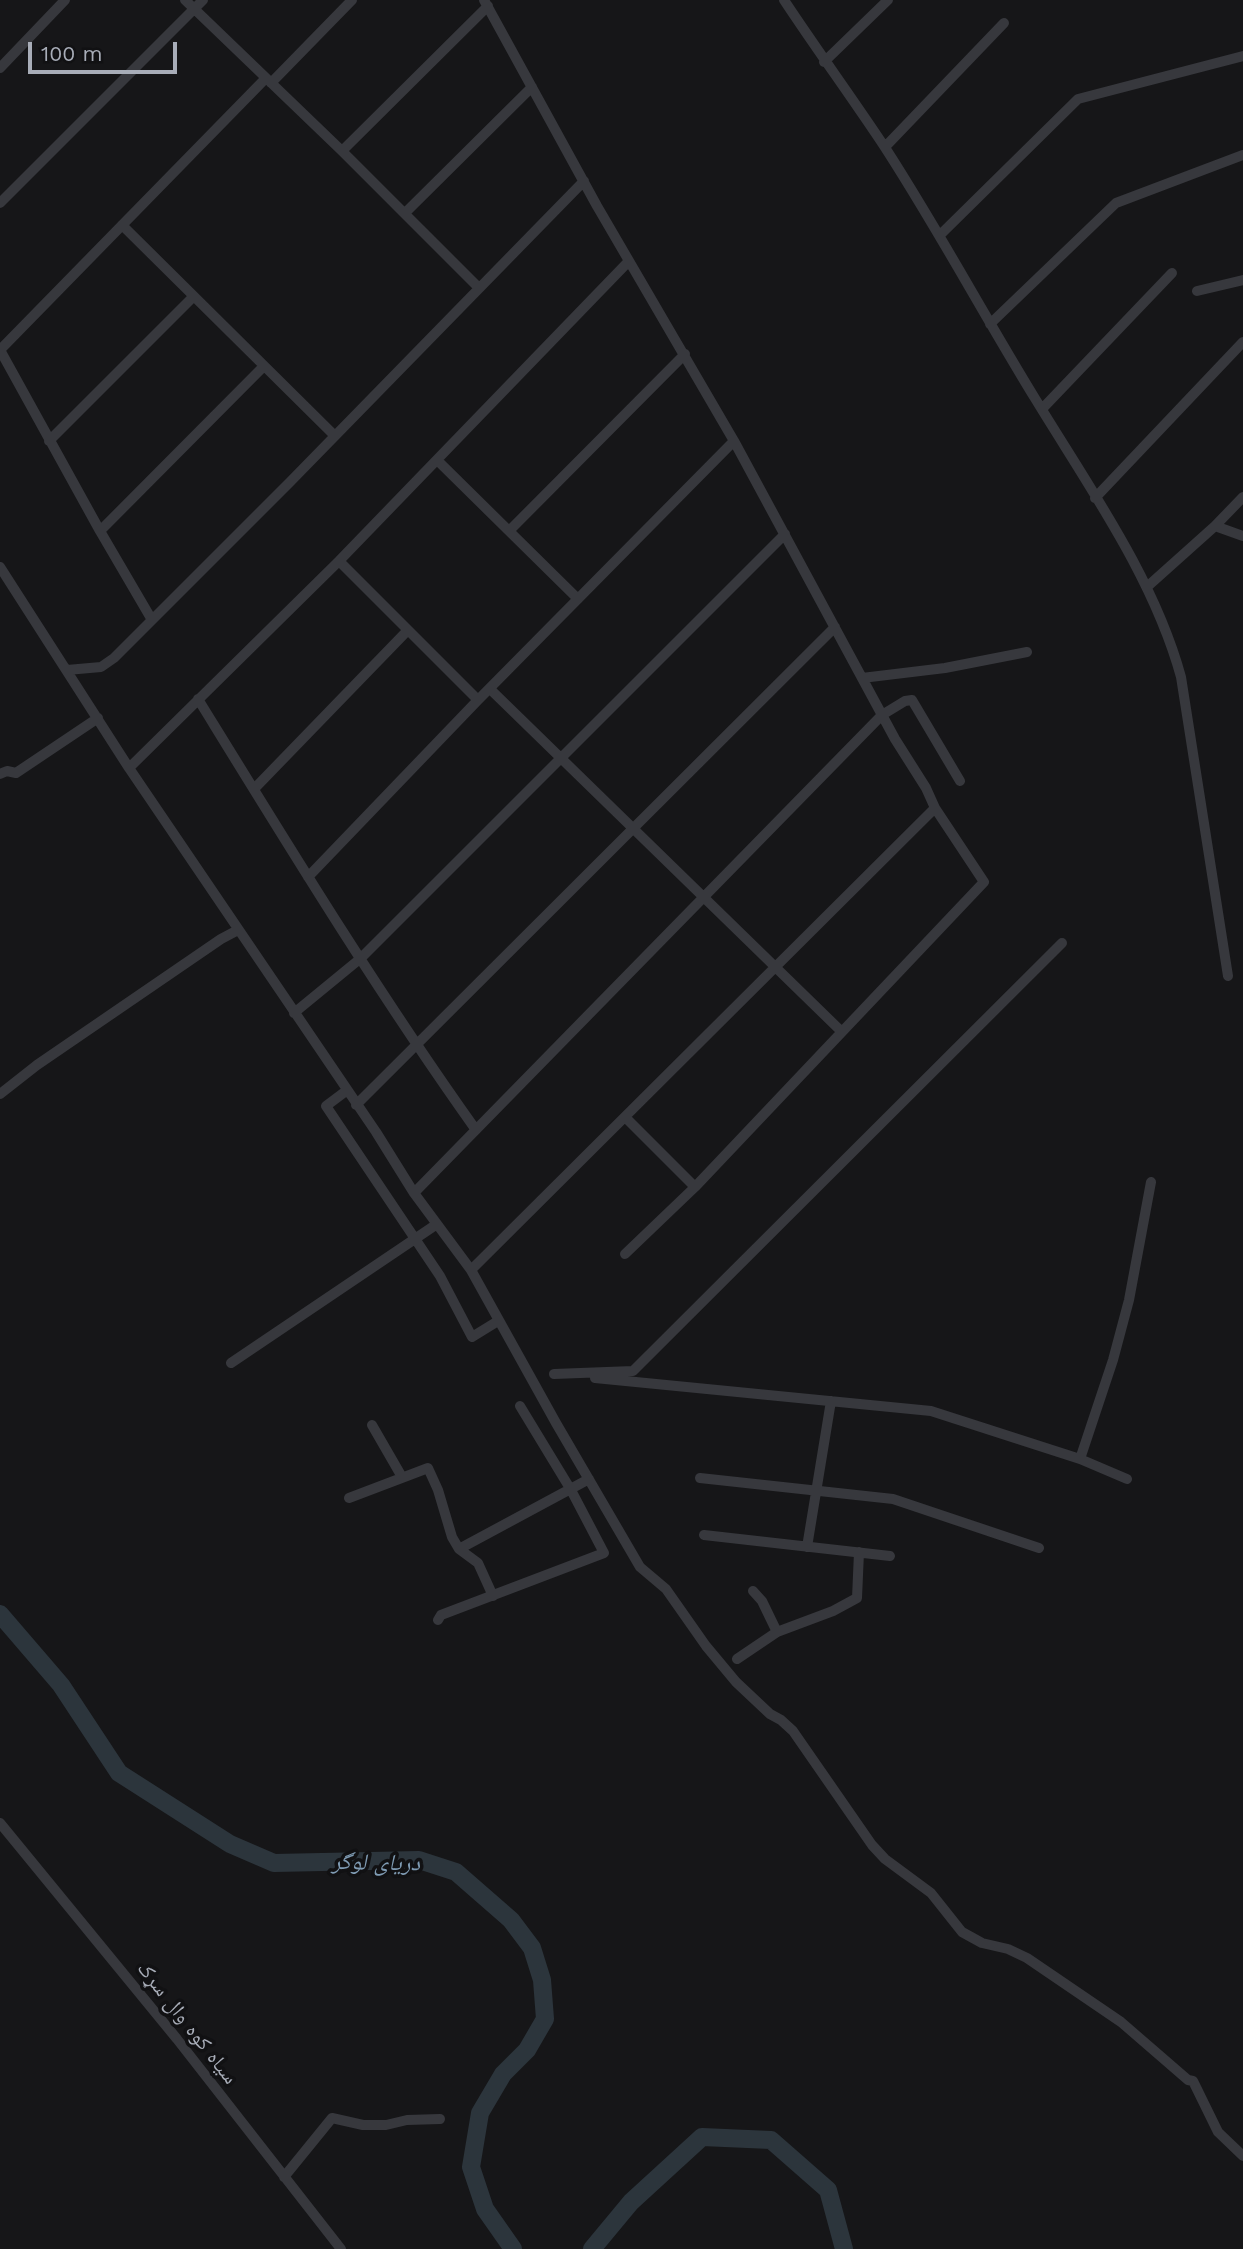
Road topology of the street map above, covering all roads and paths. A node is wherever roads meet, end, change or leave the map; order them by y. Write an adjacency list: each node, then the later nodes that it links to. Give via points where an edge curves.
1 (65, 0): 12 (street)
2 (185, 0): 8 (street)
3 (203, 0): 8 (street)
4 (352, 0): 13 (street)
5 (784, 0): 11 (street)
6 (888, 0): 11 (street)
7 (486, 3): 14 (street); 16 (street)
8 (195, 9): 13 (street); 19 (street)
9 (1004, 23): 15 (street)
10 (1243, 56): 22 (street, via 1078,99)
11 (824, 62): 15 (street)
12 (0, 68)
13 (269, 81): 16 (street); 21 (street)
14 (532, 87): 18 (street); 20 (street)
15 (885, 147): 22 (street)
16 (342, 151): 20 (street)
17 (1243, 155): 29 (street, via 1116,203)
18 (584, 181): 23 (street); 26 (street)
19 (0, 203)
20 (405, 213): 26 (street)
21 (122, 225): 28 (street); 31 (street)
22 (940, 236): 29 (street)
23 (629, 261): 32 (street); 38 (street)
24 (1172, 273): 34 (street)
25 (1243, 280): 27 (street)
26 (478, 287): 35 (street)
27 (1196, 291)
28 (193, 297): 33 (street); 36 (street)
29 (989, 324): 34 (street)
30 (1243, 342): 40 (street)
31 (0, 350): 36 (street)
32 (685, 354): 37 (street); 43 (street)
33 (263, 367): 35 (street); 42 (street)
34 (1042, 409): 40 (street)
35 (335, 436): 50 (street)
36 (49, 440): 42 (street)
37 (734, 442): 44 (street); 49 (street)
38 (437, 460): 43 (street); 46 (street)
39 (1243, 497): 41 (street)
40 (1095, 498): 48 (street)
41 (1215, 526): 45 (street); 48 (street)
42 (100, 531): 50 (street)
43 (509, 531): 49 (street)
44 (786, 534): 51 (street); 61 (street)
45 (1243, 536)
46 (339, 561): 52 (street); 57 (street)
47 (0, 567): 54 (street)
48 (1148, 586): 74 (street, via 1181,677)
49 (578, 599): 56 (street)
50 (152, 620): 54 (street, via 101,667)
51 (835, 627): 55 (street); 67 (street)
52 (408, 630): 58 (street); 65 (street)
53 (1027, 652): 55 (street)
54 (67, 670): 60 (street)
55 (862, 678): 59 (street)
56 (490, 689): 58 (street); 61 (street)
57 (198, 699): 62 (street); 65 (street)
58 (478, 700): 68 (street)
59 (882, 715): 64 (street, via 912,700); 66 (street); 69 (street)
60 (95, 719): 62 (street); 63 (street, via 16,773)
61 (561, 758): 67 (street); 72 (street)
62 (129, 768): 70 (street)
63 (0, 774)
64 (960, 781)
65 (254, 789): 68 (street)
66 (935, 808): 73 (street); 76 (street, via 984,882)
67 (634, 829): 69 (street); 77 (street)
68 (308, 877): 72 (street)
69 (704, 897): 73 (street); 82 (street)
70 (234, 932): 75 (street); 79 (street)
71 (1062, 943): 92 (street, via 633,1371)
72 (361, 958): 75 (street); 77 (street)
73 (776, 966): 76 (street); 81 (street)
74 (1228, 976)
75 (294, 1013): 78 (street)
76 (842, 1032): 84 (street)
77 (416, 1046): 80 (street); 82 (street)
78 (346, 1091): 80 (street); 87 (street, via 326,1107)
79 (0, 1094)
80 (356, 1105): 85 (street)
81 (625, 1117): 84 (street); 89 (street)
82 (476, 1130): 85 (street)
83 (1151, 1182): 97 (street, via 1129,1300)
84 (695, 1187): 88 (street)
85 (414, 1193): 86 (street)
86 (437, 1224): 87 (street); 89 (street)
87 (417, 1239): 90 (street, via 472,1337); 91 (street)
88 (625, 1254)
89 (471, 1270): 90 (street)
90 (498, 1321): 93 (street)
91 (231, 1363)
92 (554, 1374): 93 (street); 94 (street)
93 (530, 1377): 100 (street)
94 (831, 1401): 97 (street, via 931,1411); 103 (street)
95 (520, 1406): 102 (street)
96 (372, 1426): 98 (street)
97 (1080, 1459): 101 (street)
98 (401, 1478): 104 (street); 108 (street, via 428,1468)
99 (700, 1478): 103 (street)
100 (589, 1479): 102 (street); 118 (street, via 640,1567 666,1589 736,1682 793,1731 879,1852 931,1893 962,1932 1027,1958 1121,2022 1193,2081 1218,2132)
101 (1127, 1479)
102 (570, 1490): 108 (street); 112 (street, via 604,1553)
103 (816, 1491): 106 (street); 107 (street, via 893,1499)
104 (349, 1498)
105 (704, 1535): 106 (street)
106 (807, 1546): 109 (street)
107 (1039, 1548)
108 (459, 1549): 112 (street, via 478,1563)
109 (859, 1552): 110 (street); 114 (street, via 857,1598)
110 (890, 1556)
111 (753, 1591): 114 (street)
112 (493, 1596): 113 (street)
113 (438, 1620)
114 (777, 1632): 115 (street)
115 (737, 1659)
116 (0, 1823): 119 (street, سیاه کوه وال سړک)
117 (440, 2119): 119 (street, via 363,2125 332,2118)
118 (1243, 2155)
119 (284, 2177): 120 (street, سیاه کوه وال سړک)
120 (341, 2249)

